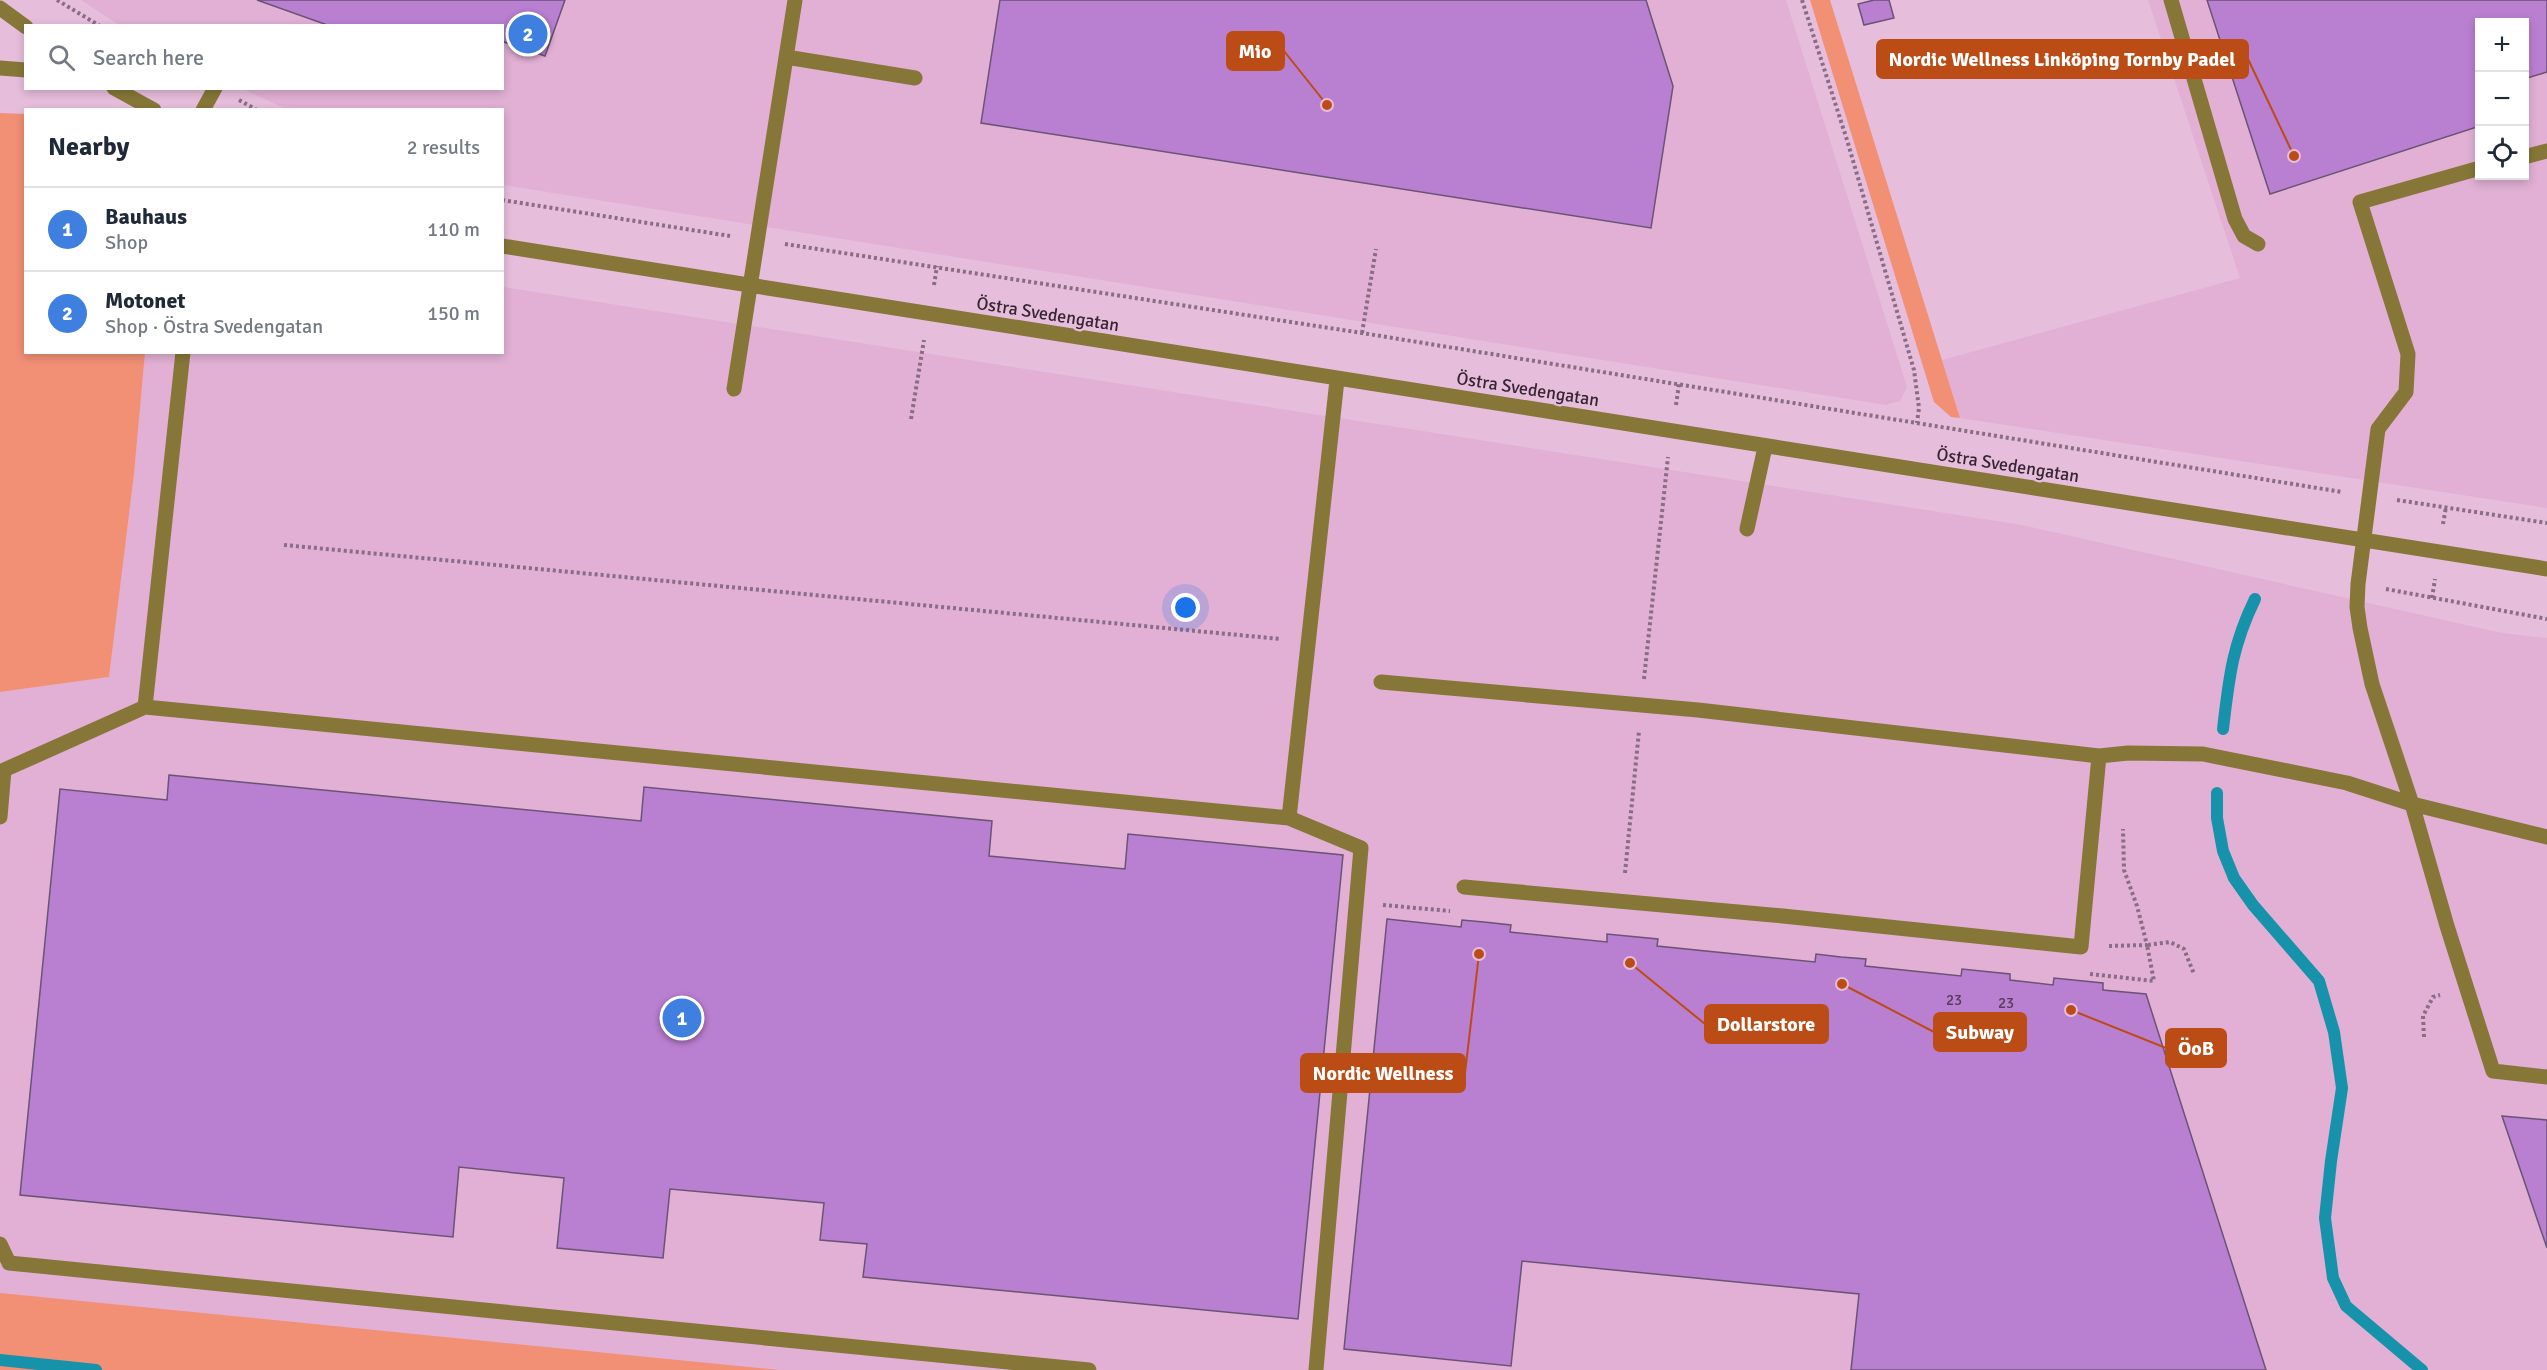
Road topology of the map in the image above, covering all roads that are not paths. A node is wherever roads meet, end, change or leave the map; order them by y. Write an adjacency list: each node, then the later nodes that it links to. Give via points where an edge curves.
1 (795, 0): 5 (street)
2 (2171, 0): 16 (street, via 2235,219 2244,236)
3 (0, 8): 4 (street)
4 (24, 26)
5 (786, 57): 8 (street); 18 (street)
6 (0, 68): 7 (street)
7 (24, 70)
8 (915, 78)
9 (113, 90): 11 (street)
10 (214, 90): 12 (street)
11 (150, 108)
12 (205, 108)
13 (2547, 151): 14 (street)
14 (2529, 156)
15 (2475, 169): 24 (street, via 2360,202 2408,354 2406,392 2378,429)
16 (2259, 244)
17 (504, 246): 18 (street, Östra Svedengatan)
18 (750, 286): 20 (street, Östra Svedengatan); 21 (street)
19 (183, 354): 27 (street)
20 (1337, 380): 22 (street, Östra Svedengatan); 31 (street)
21 (734, 389)
22 (1765, 447): 23 (street); 24 (street, Östra Svedengatan)
23 (1747, 529)
24 (2363, 540): 25 (street, Östra Svedengatan); 29 (street, via 2357,607 2360,628 2372,684)
25 (2547, 569)
26 (1382, 682): 28 (street, via 1698,710)
27 (145, 707): 30 (street, via 4,770); 31 (street)
28 (2099, 756): 29 (street, via 2203,754 2347,783); 33 (street, via 2081,947)
29 (2412, 804): 32 (street); 34 (street, via 2493,1071)
30 (0, 817)
31 (1289, 818): 37 (street, via 1361,848)
32 (2547, 837)
33 (1464, 887)
34 (2547, 1077)
35 (0, 1244): 36 (street, via 9,1263)
36 (1089, 1370)
37 (1316, 1370)

